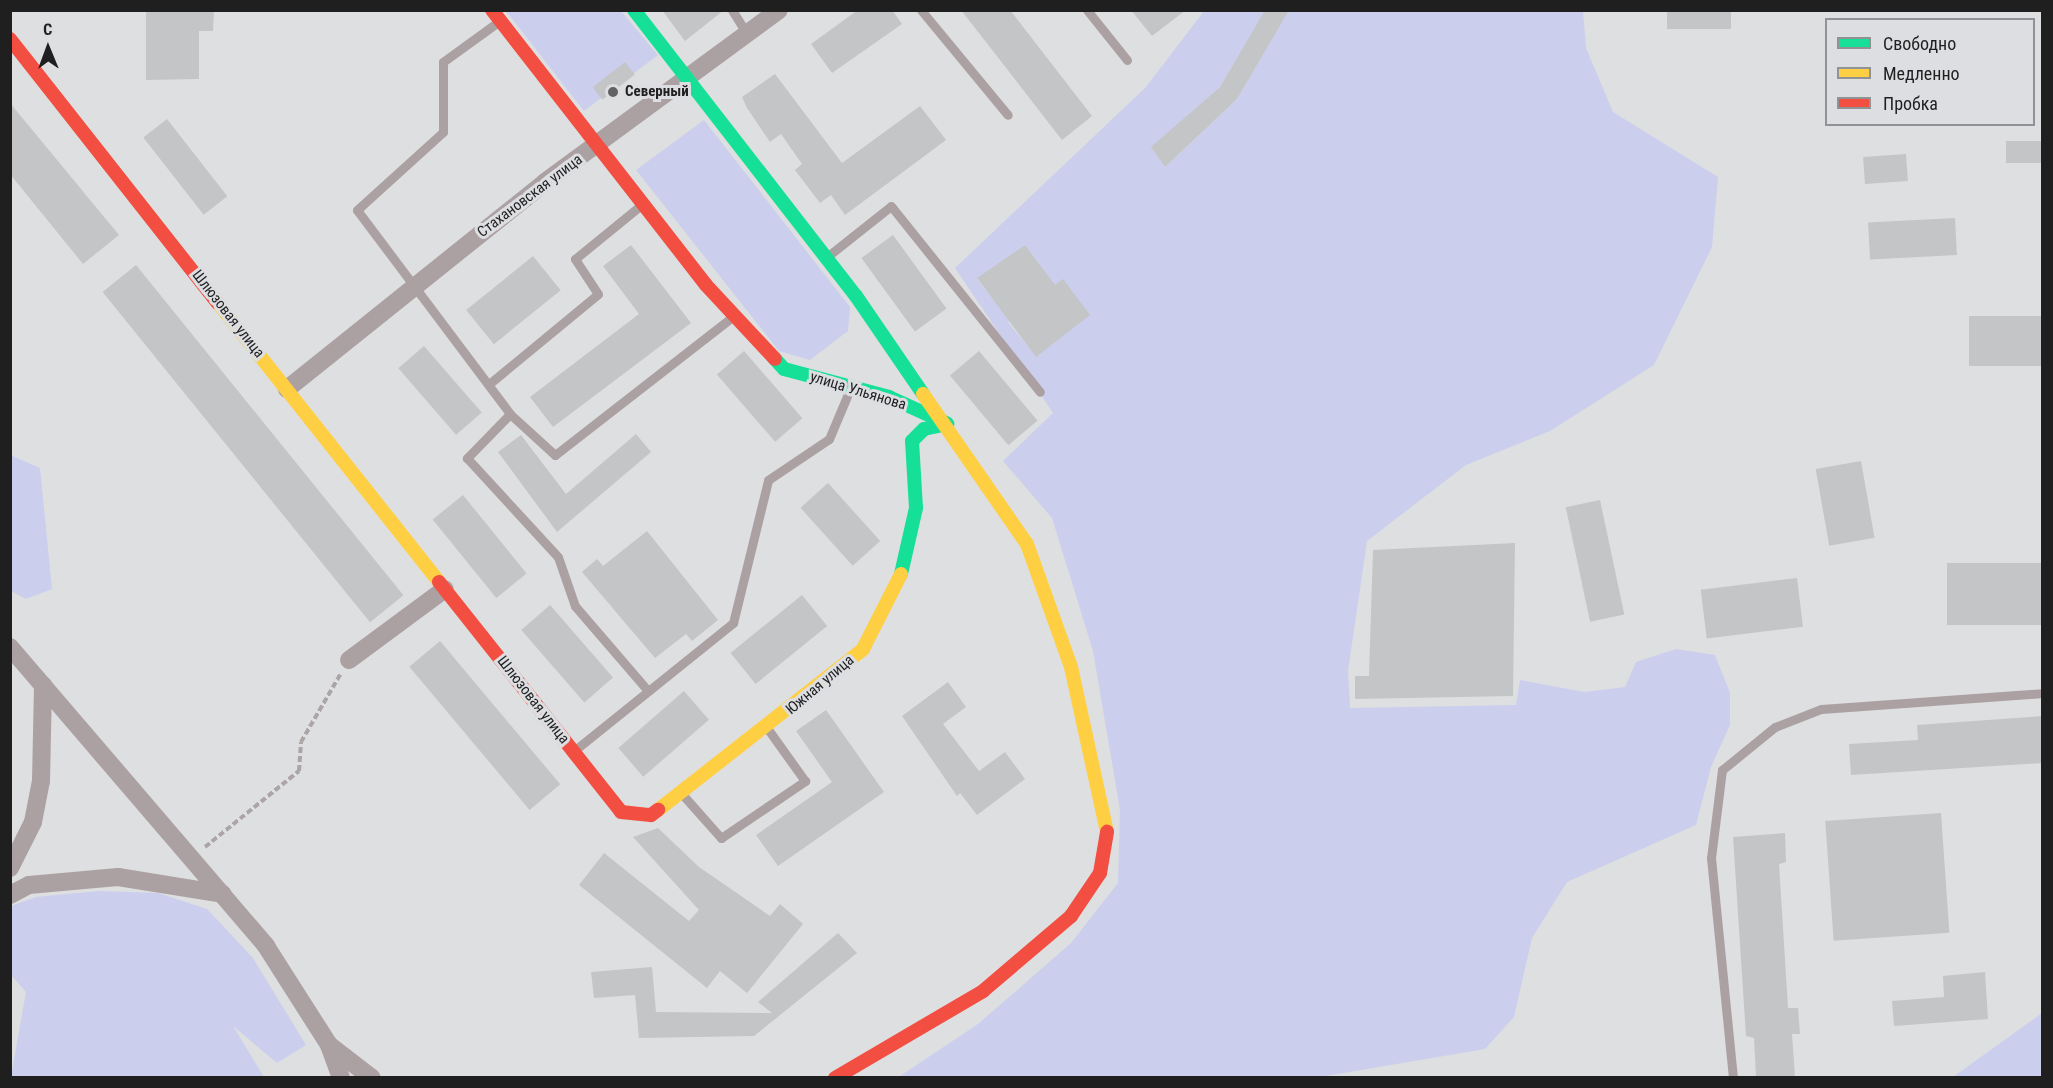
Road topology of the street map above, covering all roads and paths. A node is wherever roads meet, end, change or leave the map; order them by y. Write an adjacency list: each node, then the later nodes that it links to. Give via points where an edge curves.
1 (634, 10): 10 (street, улица Ульянова)
2 (732, 10): 7 (lane)
3 (779, 10): 7 (street, Стахановская улица)
4 (921, 10): 11 (lane)
5 (1087, 10): 9 (lane)
6 (496, 16): 12 (street, улица Ульянова); 15 (lane, via 443,62 443,132 357,210)
7 (747, 34): 10 (street, Стахановская улица)
8 (10, 39): 19 (street, Шлюзовая улица)
9 (1127, 60)
10 (688, 79): 12 (street, Стахановская улица); 14 (street, улица Ульянова)
11 (1008, 116)
12 (597, 146): 13 (street, улица Ульянова); 15 (street, Стахановская улица)
13 (643, 204): 16 (street, улица Ульянова); 17 (lane, via 574,259 598,294)
14 (826, 258): 20 (lane, via 891,206); 22 (street, улица Ульянова)
15 (416, 285): 17 (lane); 19 (street, Стахановская улица)
16 (734, 315): 18 (street, улица Ульянова, via 784,369); 21 (lane, via 555,455)
17 (489, 384): 21 (lane)
18 (851, 387): 22 (street, улица Ульянова); 27 (lane, via 829,439 768,480 733,623)
19 (287, 389): 23 (street, Шлюзовая улица)
20 (1040, 392)
21 (510, 414): 27 (lane, via 467,458 558,557 575,606)
22 (946, 424): 29 (street, Южная улица, via 924,429 912,441 916,507 907,562 862,649); 40 (street, via 1027,544 1071,667 1109,823 1100,873 1071,916 983,991)
23 (445, 589): 25 (street); 30 (street, Шлюзовая улица)
24 (10, 647): 26 (street)
25 (349, 660): 33 (path, via 301,742 299,771)
26 (43, 685): 33 (street); 34 (street, via 41,781 33,822)
27 (648, 691): 30 (lane)
28 (2043, 693): 41 (lane, via 1821,709 1775,727 1722,771 1711,858)
29 (767, 728): 31 (street, Южная улица); 31 (lane, via 805,781 721,838)
30 (573, 751): 32 (street, Шлюзовая улица)
31 (681, 793): 32 (street, Южная улица, via 651,815)
32 (621, 812)
33 (193, 857): 35 (street)
34 (10, 868)
35 (223, 894): 36 (street, via 118,876 29,885); 37 (street, via 266,946)
36 (10, 895)
37 (329, 1045): 38 (street); 39 (street)
38 (340, 1077)
39 (372, 1077)
40 (836, 1077)
41 (1733, 1077)

